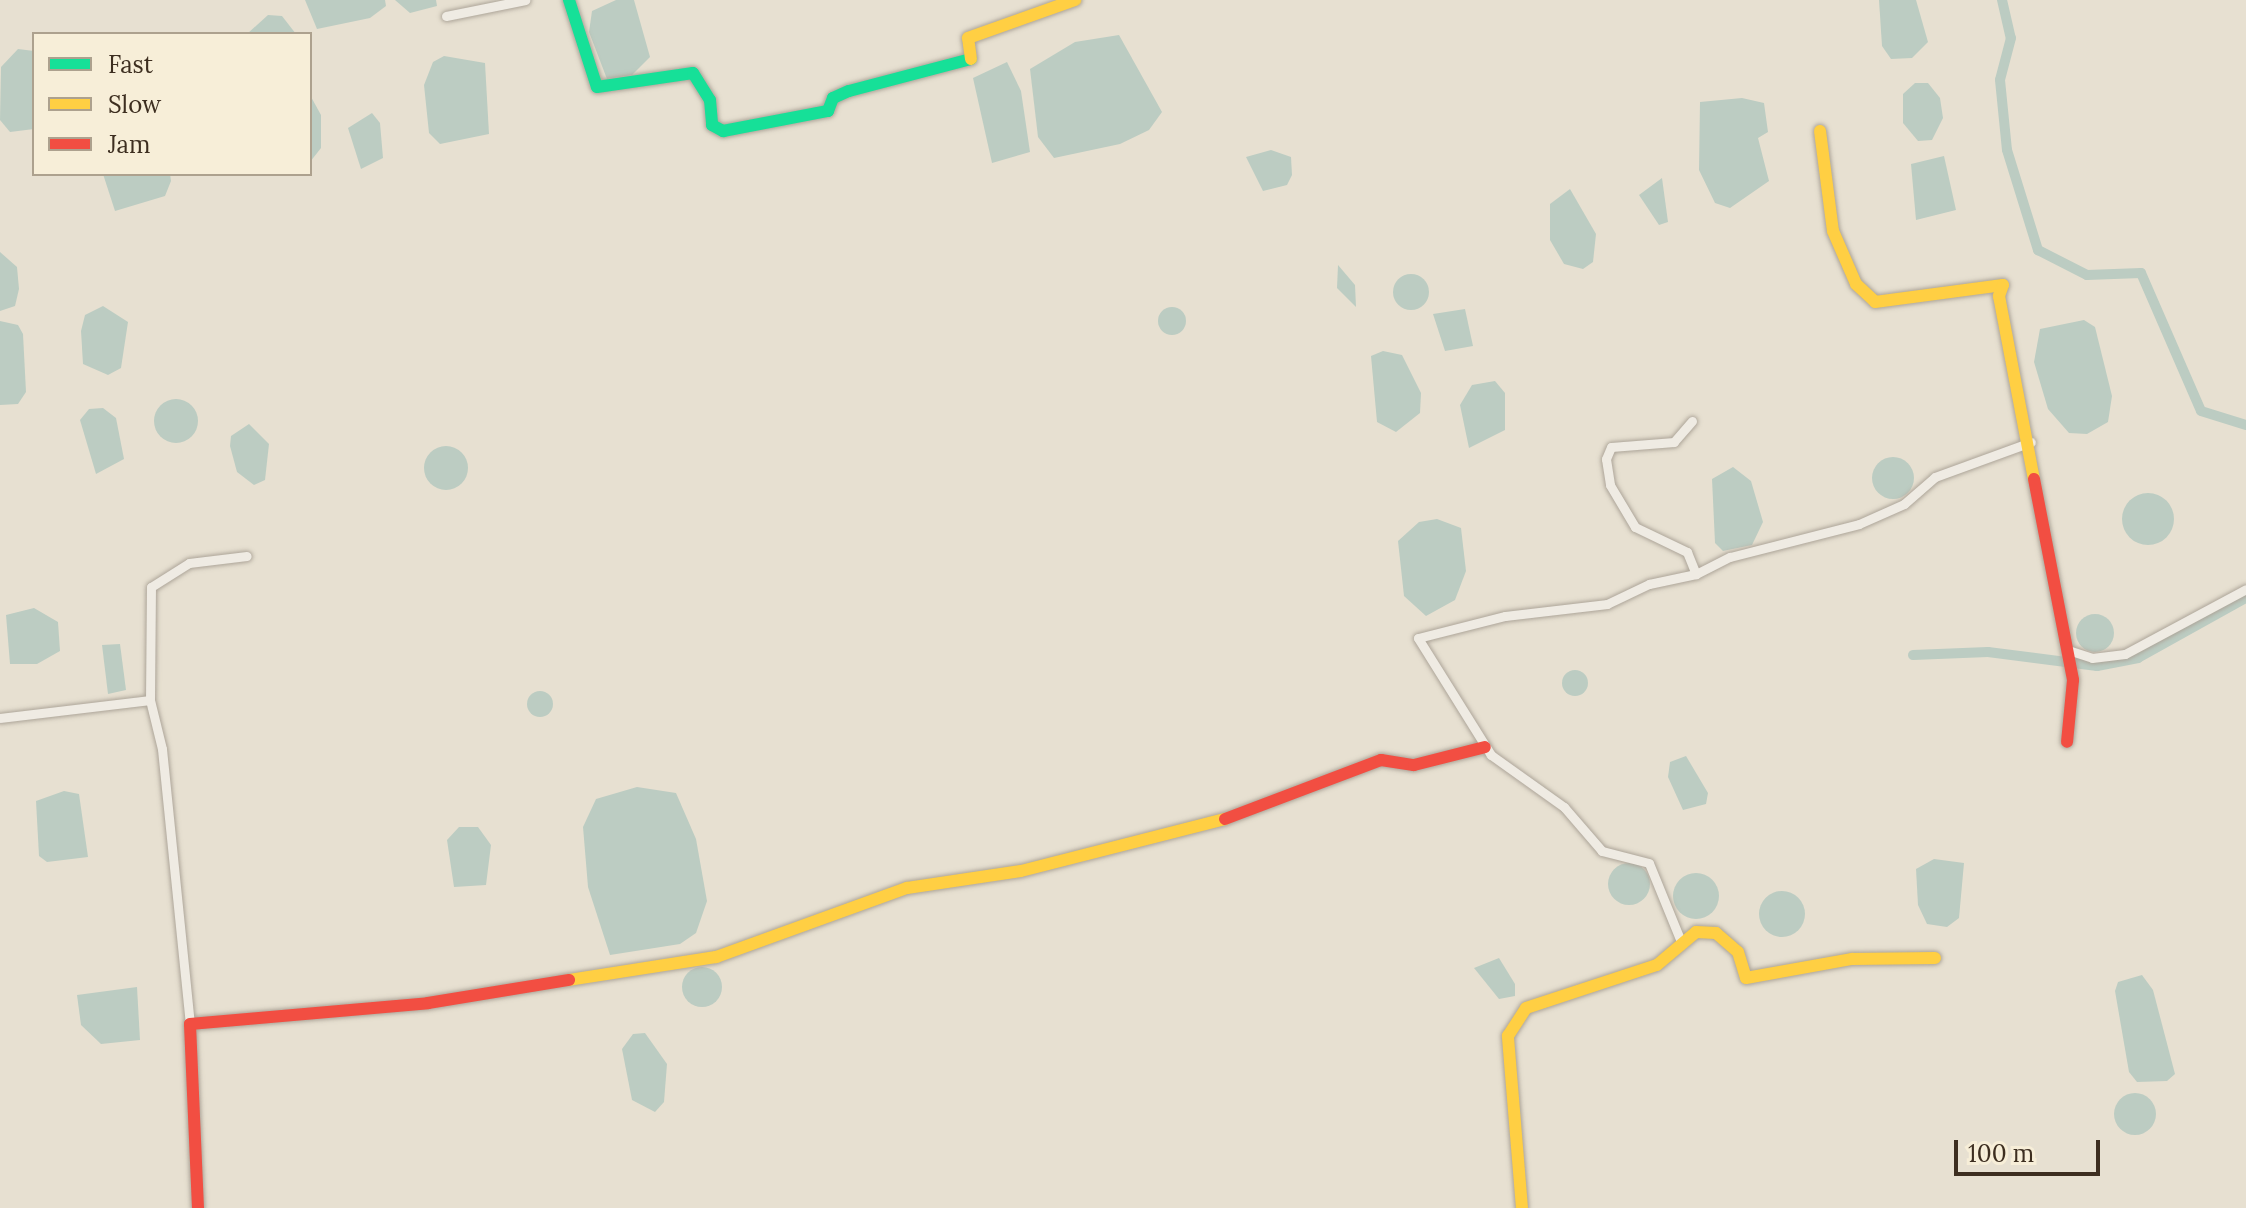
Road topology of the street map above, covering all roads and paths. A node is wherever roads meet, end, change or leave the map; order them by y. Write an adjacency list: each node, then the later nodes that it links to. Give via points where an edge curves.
1 (525, 0): 4 (street)
2 (569, 0): 3 (street, via 597,87 693,73 710,100 712,125 723,131 828,111 833,98 849,91 972,63 968,38)
3 (1075, 0)
4 (446, 16)
5 (1820, 131): 7 (street, via 1833,231 1856,284 1875,302 2003,285 1999,296)
6 (1692, 421): 9 (street, via 1674,442 1611,447 1606,459 1610,485 1635,527 1687,552)
7 (2031, 442): 9 (street, via 1935,477 1904,504 1859,524 1730,557); 11 (street)
8 (247, 556): 12 (street, via 189,563 151,587)
9 (1696, 574): 15 (street, via 1607,604 1505,616 1418,638)
10 (2246, 589): 11 (street, via 2125,654 2092,658)
11 (2068, 650): 14 (street, via 2073,680)
12 (150, 700): 13 (street); 18 (street)
13 (0, 718)
14 (2067, 742)
15 (1485, 747): 16 (street, via 1516,778 1564,807 1602,851 1649,863); 18 (street, via 1414,765 1381,760 1210,825 1021,871 907,888 716,957 428,1003)
16 (1682, 944): 17 (street, via 1696,932 1716,933 1738,952 1746,978 1852,959); 20 (street, via 1657,965 1526,1008 1515,1019 1508,1036)
17 (1935, 958)
18 (190, 1024): 19 (street)
19 (198, 1208)
20 (1522, 1208)

